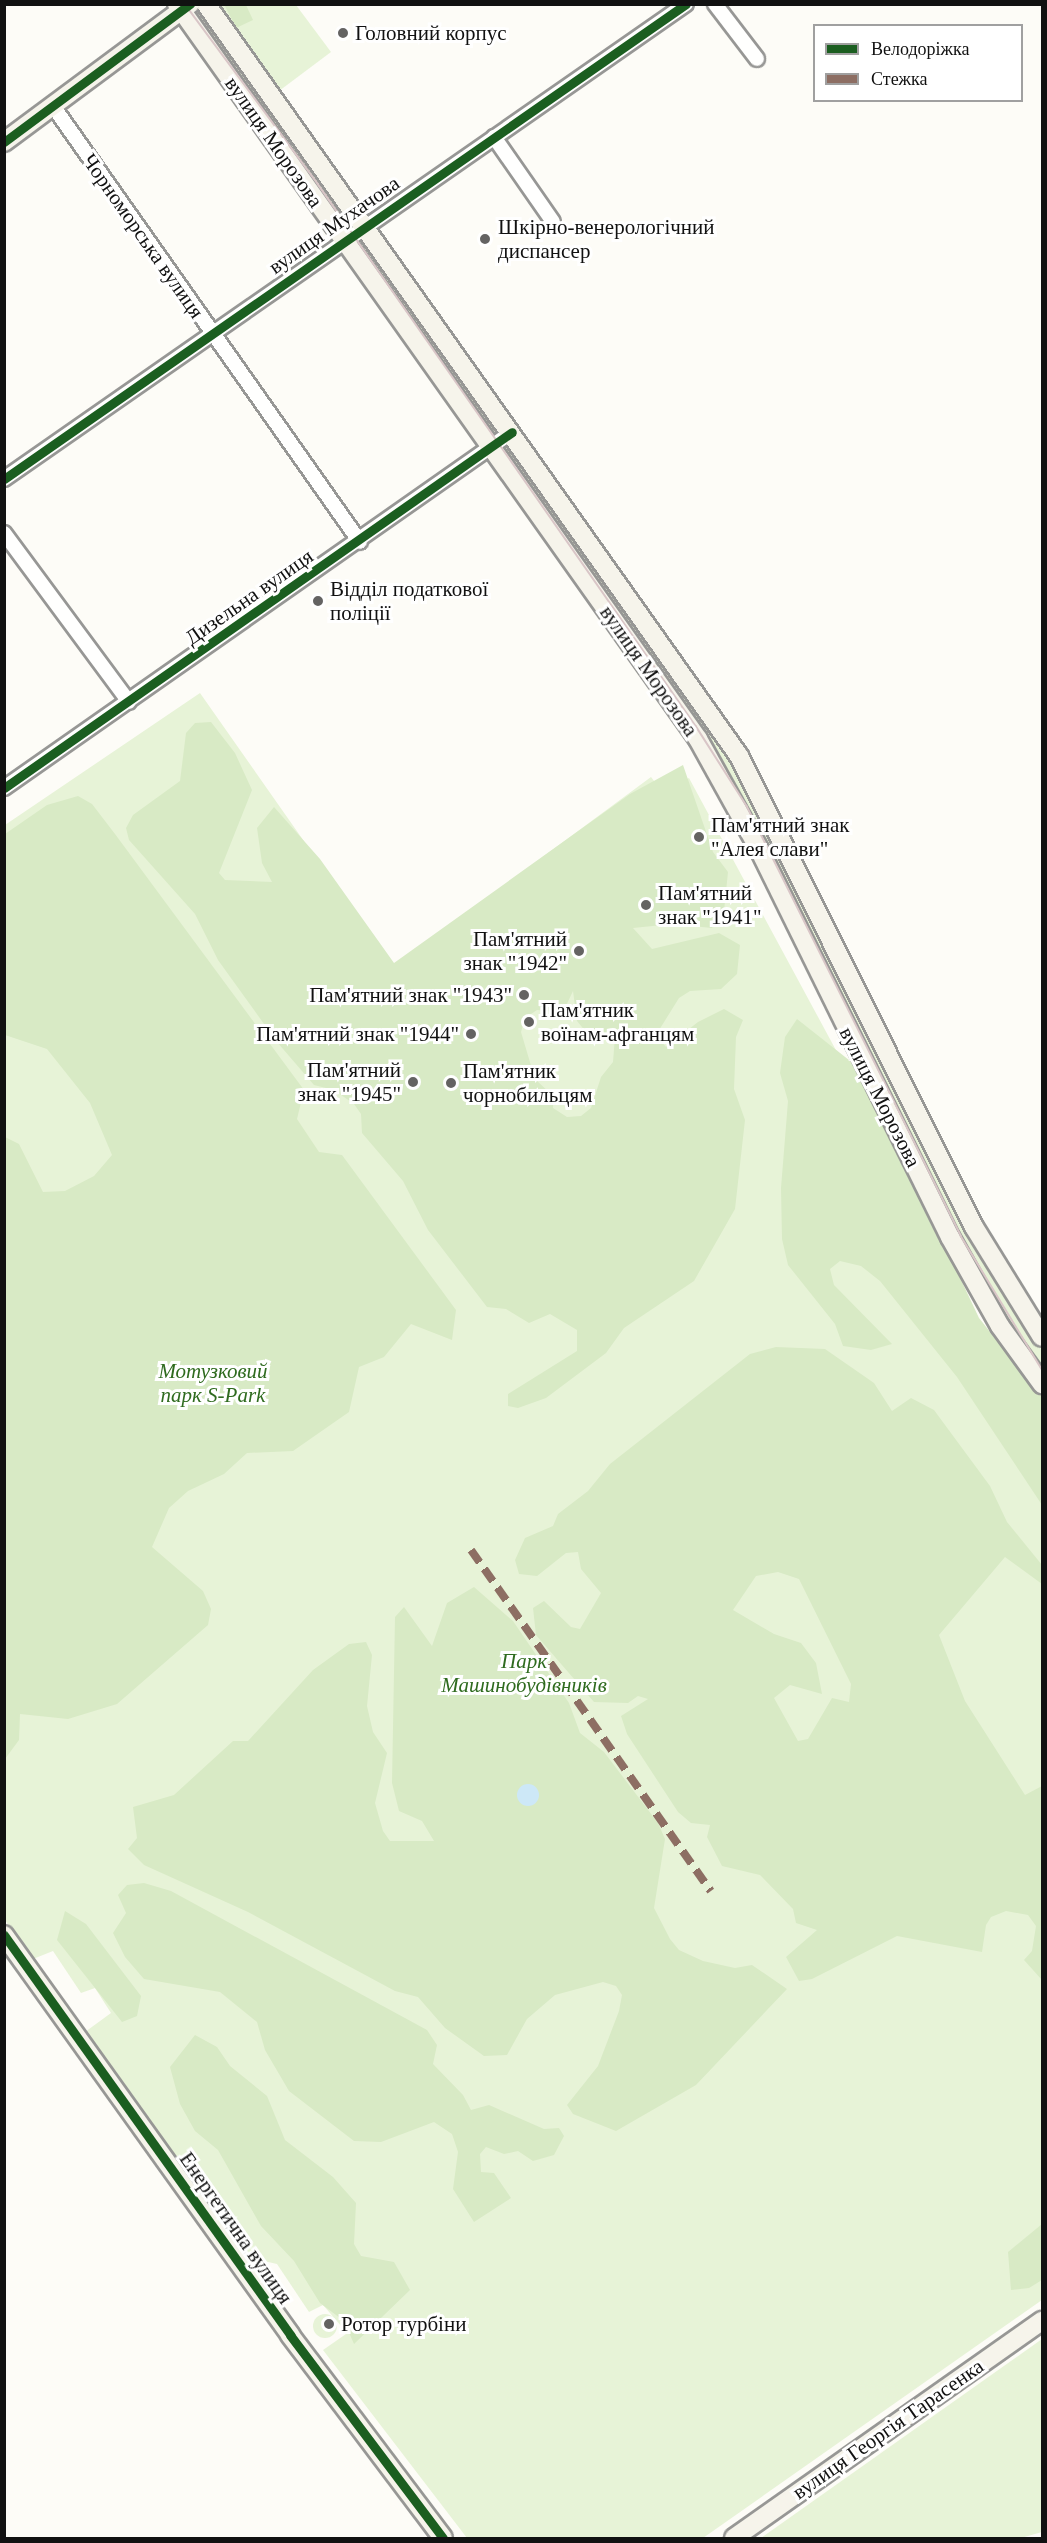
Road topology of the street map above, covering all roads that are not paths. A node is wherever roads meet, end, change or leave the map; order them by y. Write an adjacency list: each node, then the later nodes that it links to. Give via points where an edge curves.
1 (206, 4): 10 (main road, вулиця Морозова)
2 (686, 4): 7 (street, вулиця Мухачова)
3 (715, 4): 5 (street)
4 (183, 7): 6 (main road); 11 (main road, вулиця Морозова)
5 (758, 59)
6 (53, 106): 8 (main road); 12 (street, Чорноморська вулиця)
7 (494, 137): 9 (street); 10 (street, вулиця Мухачова)
8 (4, 142)
9 (553, 222)
10 (363, 226): 11 (street, вулиця Мухачова); 13 (main road, вулиця Морозова)
11 (343, 239): 12 (street, вулиця Мухачова); 14 (main road, вулиця Морозова)
12 (210, 333): 15 (street, вулиця Мухачова); 17 (street, Чорноморська вулиця)
13 (512, 432): 14 (street, Дизельна вулиця); 20 (main road, вулиця Морозова, via 739,756 974,1227)
14 (489, 448): 17 (street, Дизельна вулиця); 21 (main road, вулиця Морозова, via 691,729 729,791 950,1237 1000,1326)
15 (4, 478)
16 (4, 533): 18 (street)
17 (360, 542): 18 (street, Дизельна вулиця)
18 (129, 702): 19 (street, Дизельна вулиця)
19 (4, 788)
20 (1042, 1337)
21 (1042, 1384)
22 (4, 1935): 24 (main road, Енергетична вулиця, via 290,2335)
23 (1042, 2321): 25 (main road, вулиця Георгія Тарасенка)
24 (443, 2538)
25 (734, 2538)

